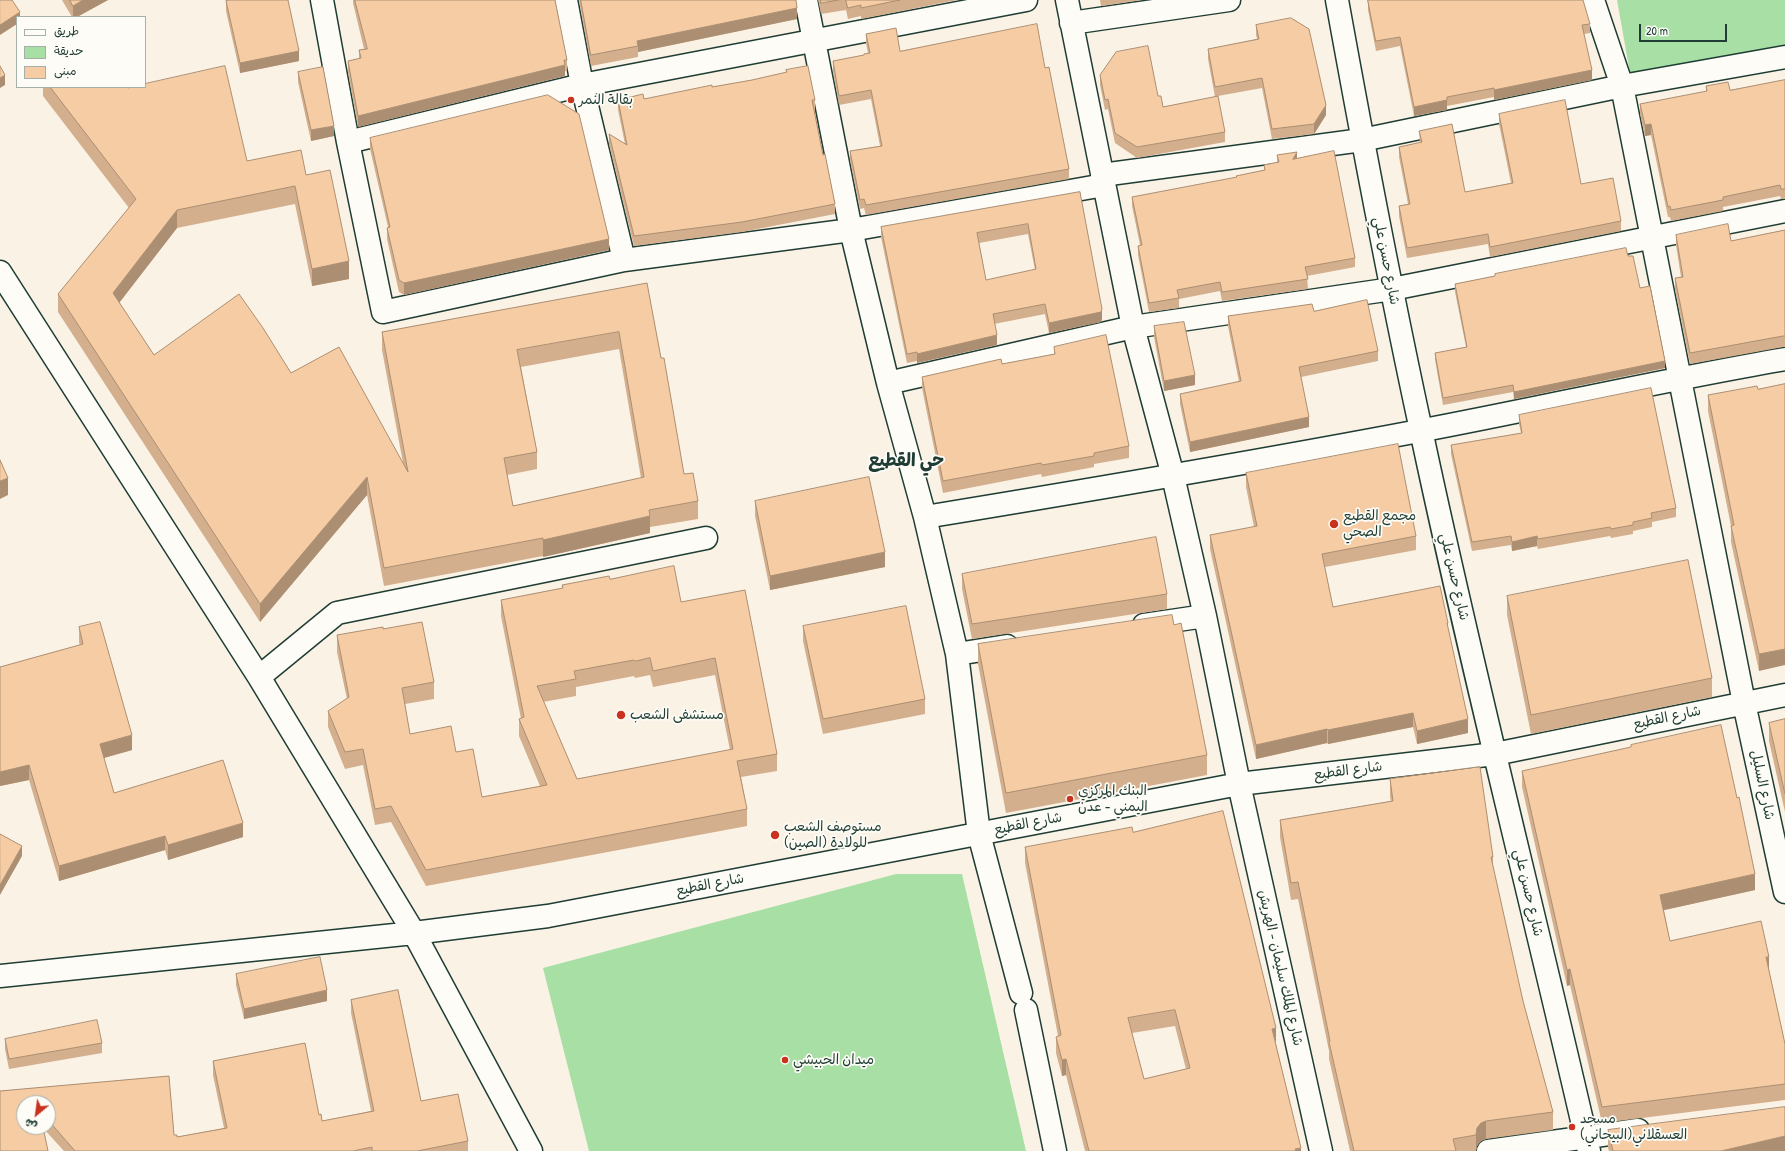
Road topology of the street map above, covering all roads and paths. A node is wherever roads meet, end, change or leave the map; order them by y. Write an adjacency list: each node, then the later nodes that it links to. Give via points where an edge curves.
1 (322, 0): 15 (street)
2 (566, 0): 12 (street)
3 (806, 0): 10 (street)
4 (1026, 0): 10 (street)
5 (1067, 0): 9 (street, شارع الملك سليمان - الهريش)
6 (1229, 0): 9 (street)
7 (1338, 0): 14 (street, شارع حسن علي)
8 (1593, 0): 13 (street, شارع السليل)
9 (1071, 23): 16 (street, شارع الملك سليمان - الهريش)
10 (815, 41): 12 (street); 18 (street)
11 (1785, 57): 13 (street)
12 (582, 85): 15 (street); 20 (street)
13 (1622, 86): 14 (street); 19 (street, شارع السليل)
14 (1362, 140): 16 (street); 22 (street, شارع حسن علي)
15 (348, 142): 20 (street, via 384,312)
16 (1103, 180): 18 (street); 23 (street, شارع الملك سليمان - الهريش)
17 (1785, 212): 19 (street)
18 (851, 230): 20 (street); 26 (street)
19 (1652, 237): 22 (street); 25 (street, شارع السليل)
20 (624, 260)
21 (0, 272): 35 (street)
22 (1392, 289): 23 (street); 27 (street, شارع حسن علي)
23 (1133, 327): 26 (street); 28 (street, شارع الملك سليمان - الهريش)
24 (1785, 359): 25 (street)
25 (1680, 377): 27 (street); 37 (street, شارع السليل)
26 (888, 383): 29 (street)
27 (1421, 430): 28 (street); 38 (street, شارع حسن علي)
28 (1173, 476): 29 (street); 31 (street, شارع الملك سليمان - الهريش)
29 (925, 517): 34 (street)
30 (706, 538): 35 (street, via 337,613)
31 (1205, 616): 32 (street); 39 (street, شارع الملك سليمان - الهريش)
32 (1127, 628)
33 (1027, 643): 34 (street)
34 (957, 654): 40 (street)
35 (259, 677): 42 (street)
36 (1785, 695): 37 (street, شارع القطيع)
37 (1744, 703): 38 (street, شارع القطيع); 41 (street, شارع السليل)
38 (1495, 754): 39 (street, شارع القطيع); 45 (street, شارع حسن علي)
39 (1239, 784): 40 (street, شارع القطيع); 48 (street, شارع الملك سليمان - الهريش)
40 (979, 834): 42 (street, شارع القطيع, via 548,916); 47 (street, via 1024,1002)
41 (1785, 892)
42 (414, 933): 43 (street, شارع القطيع); 46 (street)
43 (0, 976)
44 (1655, 1128): 45 (street)
45 (1587, 1144): 49 (street)
46 (531, 1151)
47 (1055, 1151)
48 (1321, 1151)
49 (1488, 1151)

